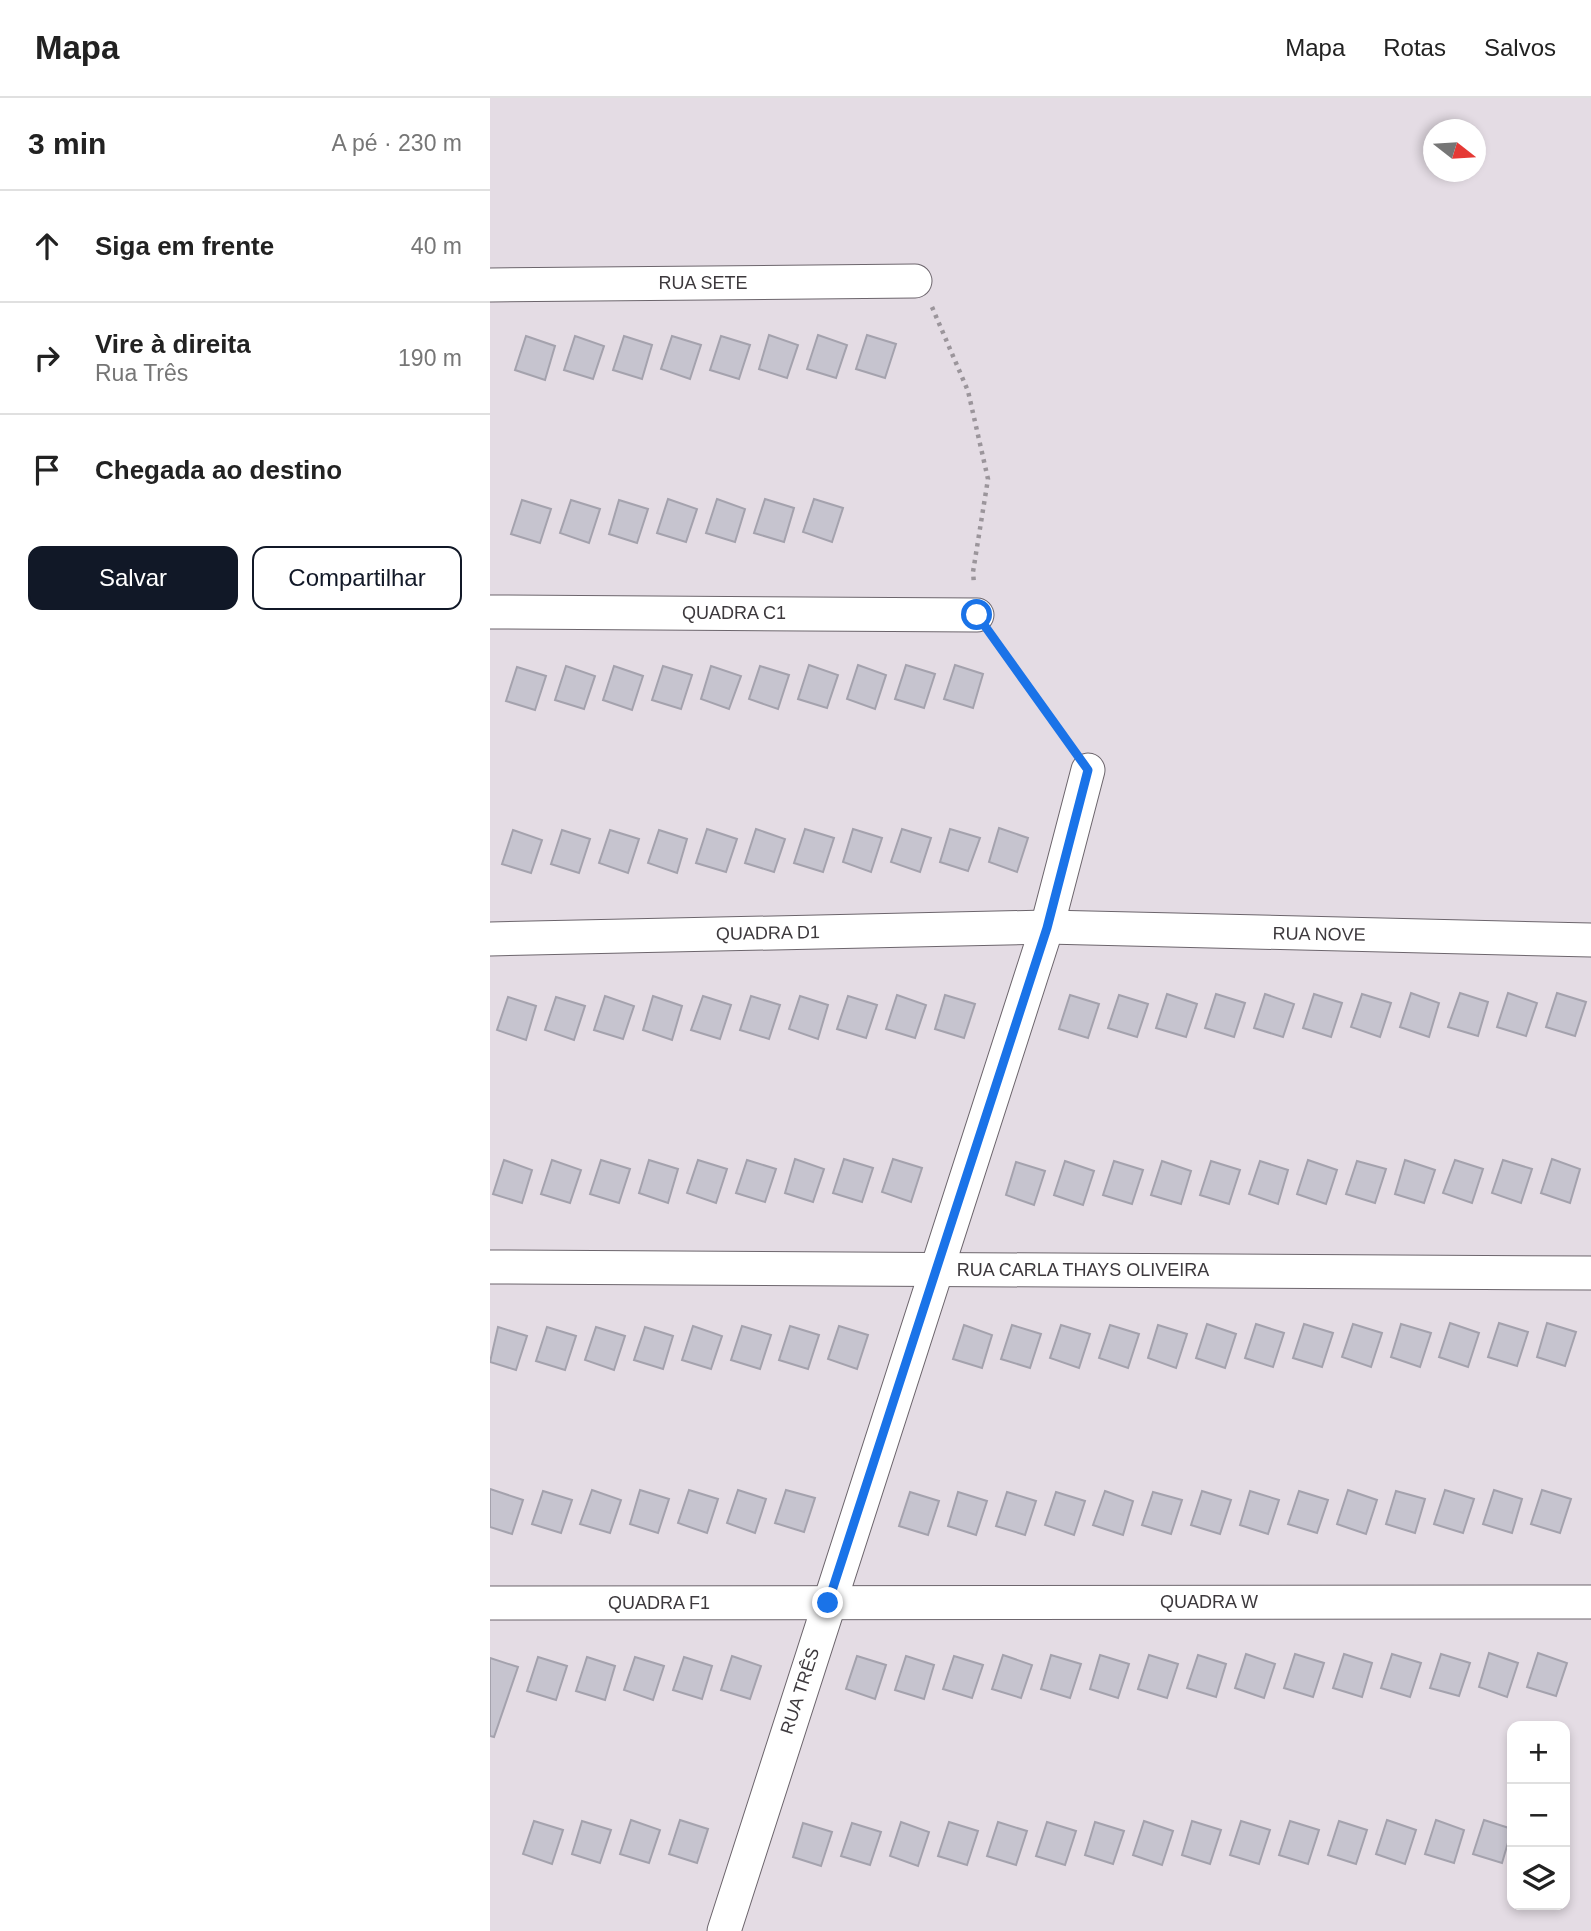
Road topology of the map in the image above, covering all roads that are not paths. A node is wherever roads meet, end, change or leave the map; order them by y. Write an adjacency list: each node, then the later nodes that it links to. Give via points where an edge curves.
1 (915, 281): 2 (street, RUA SETE)
2 (490, 285)
3 (490, 612): 4 (street, QUADRA C1)
4 (977, 615)
5 (1088, 770): 6 (street, RUA TRÊS)
6 (1047, 928): 7 (street, QUADRA D1); 8 (street, RUA NOVE); 10 (street, RUA TRÊS)
7 (490, 939)
8 (1591, 940)
9 (490, 1267): 10 (street, RUA CARLA THAYS OLIVEIRA)
10 (935, 1269): 11 (street, RUA CARLA THAYS OLIVEIRA); 14 (street, RUA TRÊS)
11 (1591, 1273)
12 (490, 1602): 14 (street, QUADRA F1)
13 (1591, 1602): 14 (street, QUADRA W)
14 (828, 1603): 15 (street, RUA TRÊS)
15 (724, 1931)

